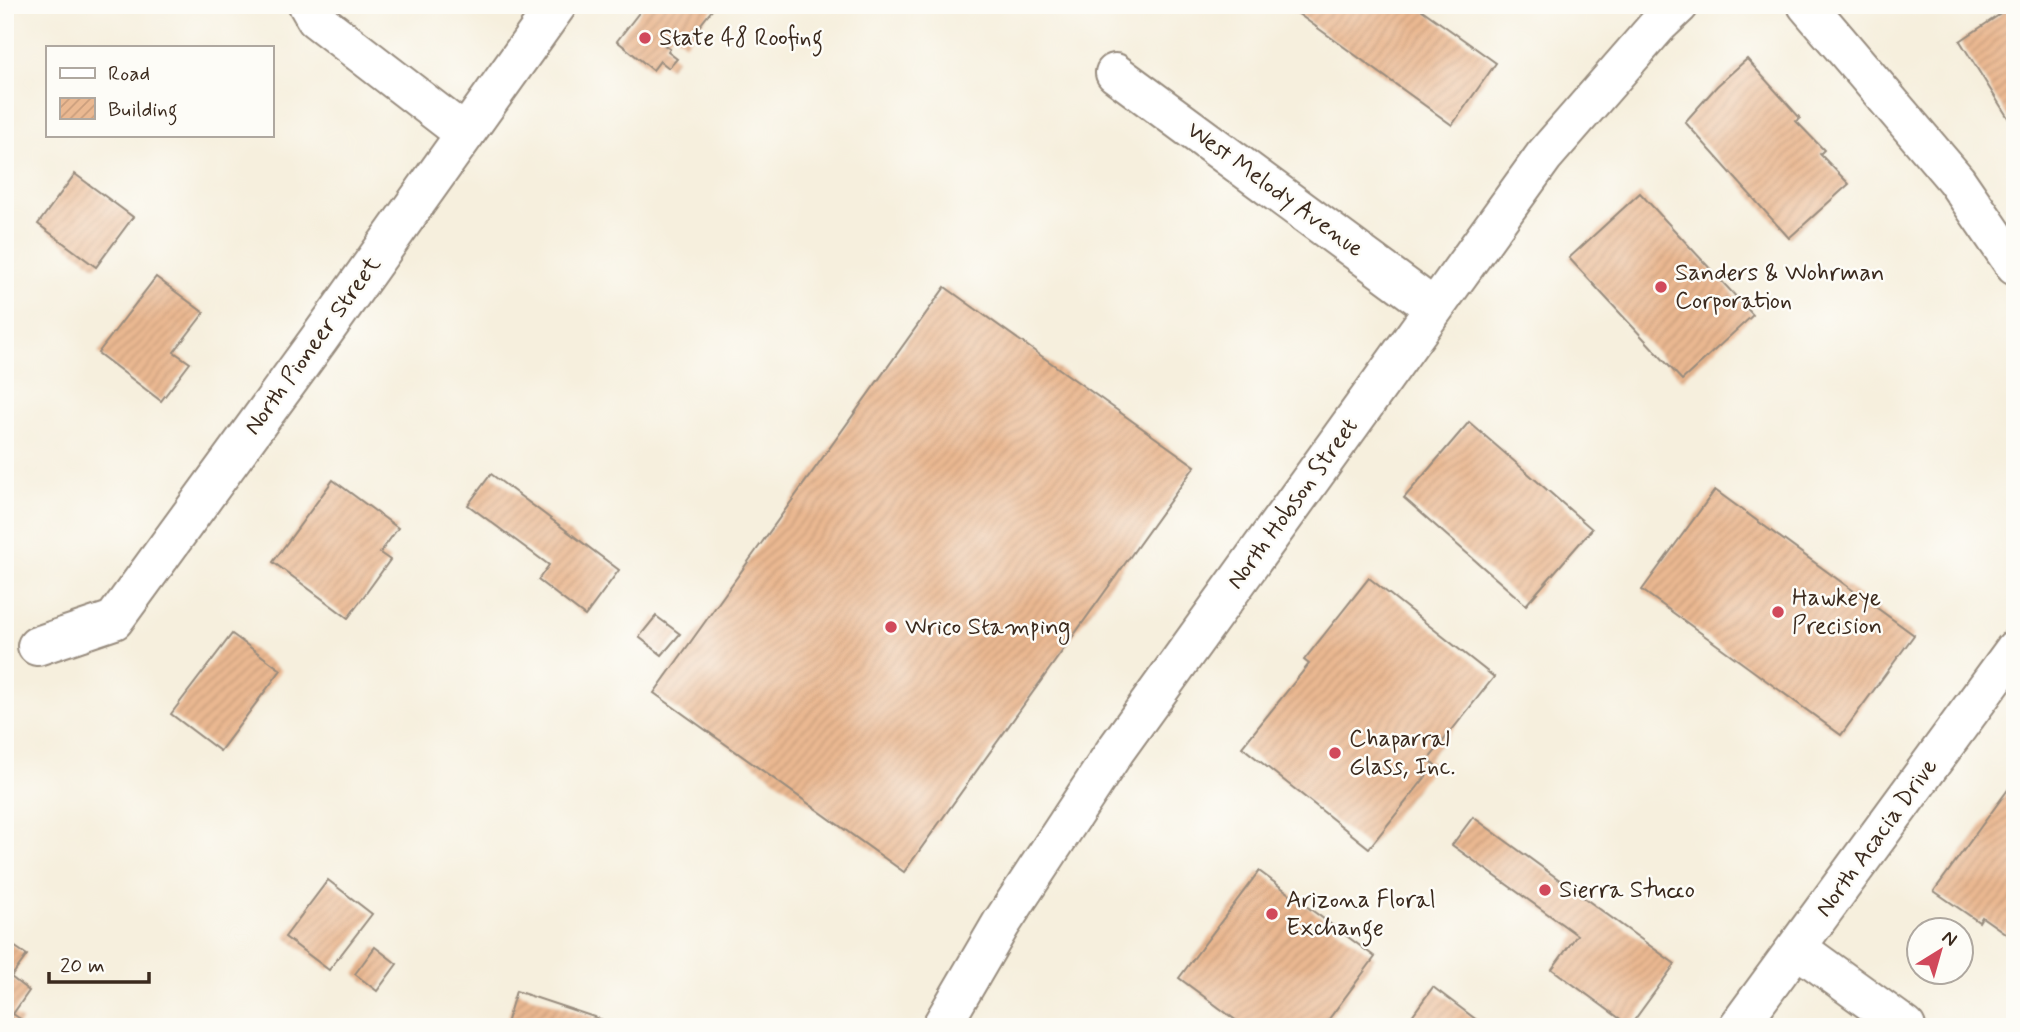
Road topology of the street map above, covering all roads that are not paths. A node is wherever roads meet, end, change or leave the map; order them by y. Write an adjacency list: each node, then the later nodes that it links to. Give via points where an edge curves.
1 (307, 5): 6 (street, via 316,19)
2 (557, 5): 6 (street, North Pioneer Street)
3 (1679, 5): 8 (street, North Hobson Street, via 1544,156)
4 (1807, 5): 7 (street, via 1956,180)
5 (1115, 73): 8 (street, West Melody Avenue)
6 (465, 134): 9 (street, North Pioneer Street, via 114,620)
7 (2015, 266)
8 (1434, 308): 12 (street, North Hobson Street, via 1115,751 1001,924)
9 (37, 646)
10 (2015, 649): 11 (street, North Acacia Drive)
11 (1797, 948): 13 (street, North Acacia Drive); 14 (street)
12 (941, 1027)
13 (1738, 1027)
14 (1906, 1027)

